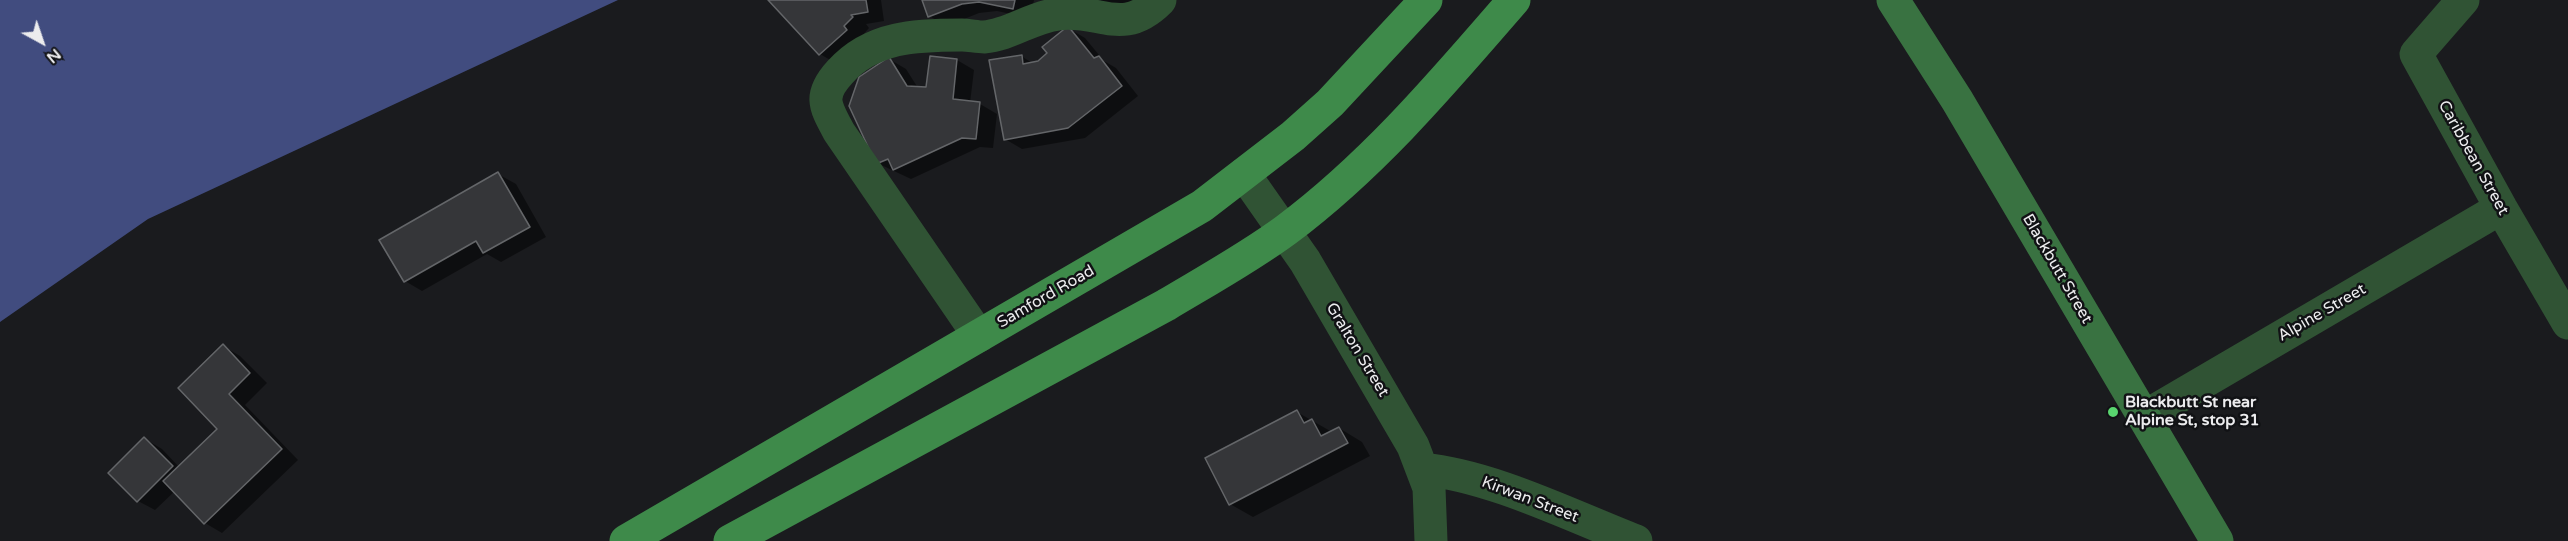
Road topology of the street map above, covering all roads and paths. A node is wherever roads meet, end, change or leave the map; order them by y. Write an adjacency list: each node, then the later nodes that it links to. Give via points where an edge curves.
1 (1160, 0): 10 (street, via 1136,18 1117,21 1058,14 984,37 896,39 859,55 832,80 825,93 826,107 839,132)
2 (1426, 0): 6 (main road, Samford Road, via 1330,103)
3 (1514, 0): 8 (main road, via 1364,164)
4 (2463, 0): 7 (street, Caribbean Street, via 2416,54)
5 (1900, 3): 11 (street, Blackbutt Street)
6 (1244, 174): 8 (street, Gralton Street); 10 (main road, Samford Road, via 1202,206)
7 (2501, 208): 9 (street, Caribbean Street); 11 (street, Alpine Street)
8 (1285, 230): 12 (street, Gralton Street, via 1413,446); 14 (main road, via 1166,305)
9 (2568, 322)
10 (979, 336): 13 (main road, Samford Road)
11 (2144, 417): 17 (street, Blackbutt Street)
12 (1422, 469): 15 (street, Gralton Street, via 1430,497); 16 (street, Kirwan Street, via 1480,480)
13 (626, 541)
14 (730, 541)
15 (1431, 541)
16 (1636, 541)
17 (2217, 541)

